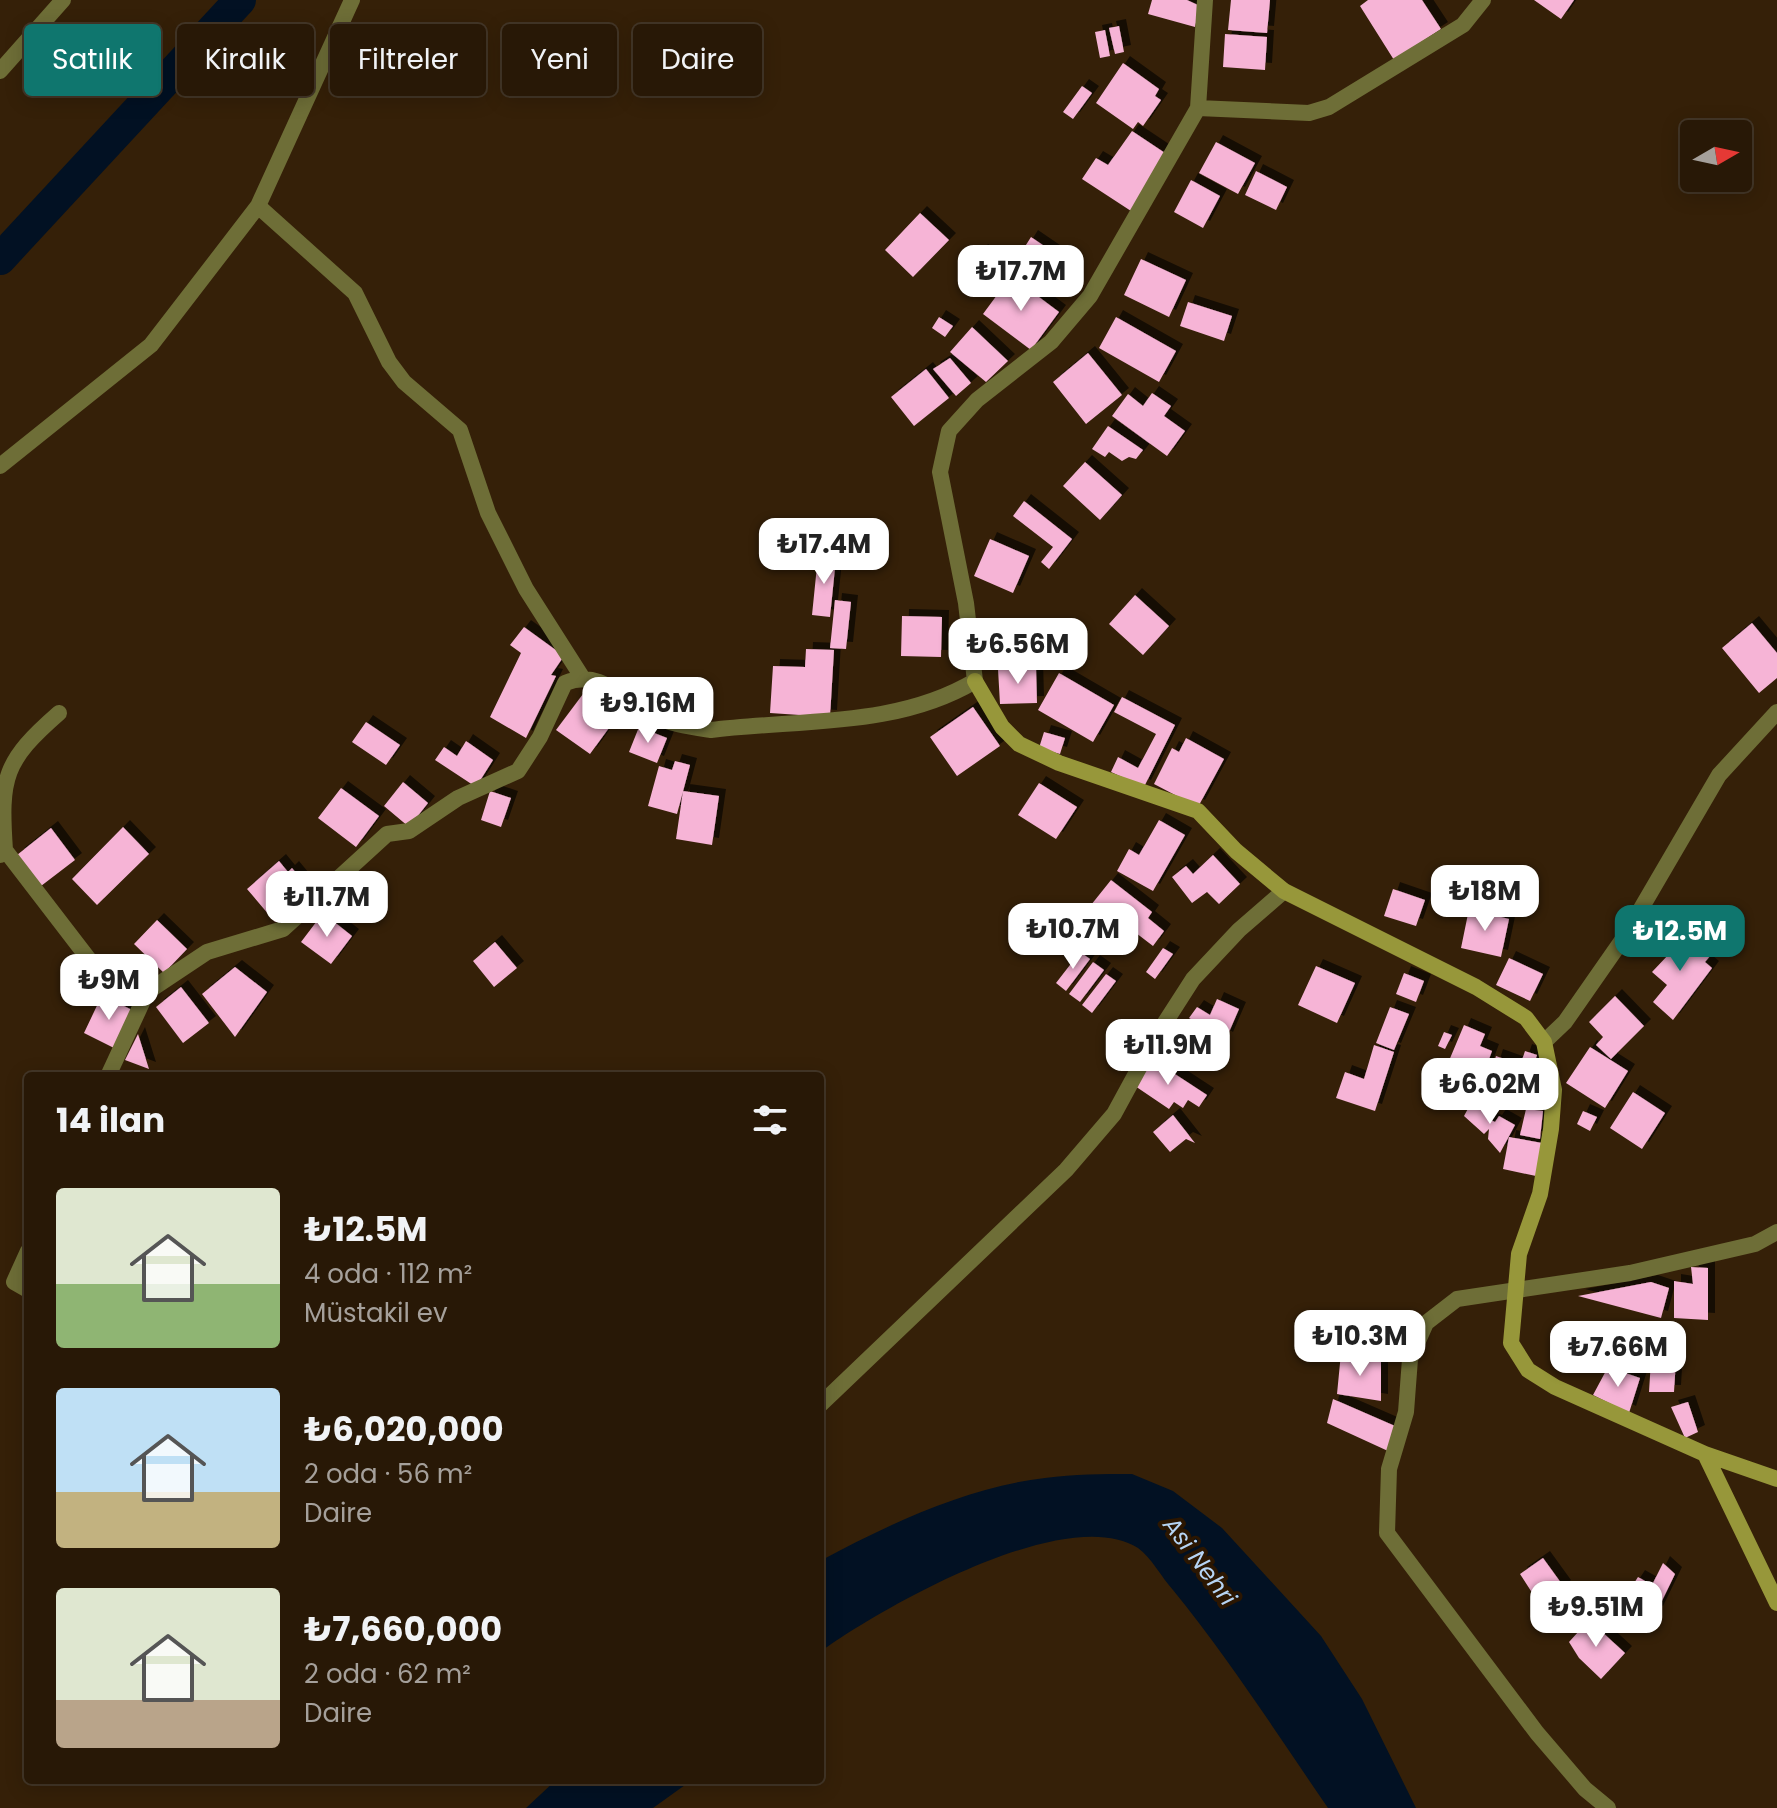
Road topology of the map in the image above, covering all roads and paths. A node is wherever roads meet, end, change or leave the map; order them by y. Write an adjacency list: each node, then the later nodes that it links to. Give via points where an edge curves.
1 (63, 0): 5 (street)
2 (352, 0): 7 (street)
3 (1205, 0): 6 (street)
4 (1483, 0): 6 (street, via 1463,25 1329,107 1309,113)
5 (0, 71)
6 (1198, 108): 10 (street, via 1090,296 1051,342 977,400 949,431 940,472 966,603)
7 (258, 206): 8 (street, via 151,345); 9 (street, via 355,293 404,382 460,430 488,513 526,589)
8 (0, 466)
9 (582, 677): 10 (street, via 613,686 650,714 711,730 902,713 949,697); 15 (street, via 565,683 518,771 467,793 409,831 387,834 283,929 207,952)
10 (975, 681): 14 (street, via 1002,727 1019,744 1198,811)
11 (1777, 712): 16 (street, via 1719,775 1625,936 1565,1022)
12 (59, 713): 13 (street, via 25,743 7,769)
13 (2, 853): 15 (street, via 91,962)
14 (1284, 891): 16 (street, via 1476,987 1526,1018); 22 (street, via 1193,979 1114,1114 1066,1170)
15 (147, 992): 17 (street)
16 (1544, 1042): 21 (street, via 1554,1090 1551,1129)
17 (110, 1072)
18 (1777, 1232): 21 (street, via 1755,1244 1644,1270)
19 (24, 1260): 20 (street, via 14,1282)
20 (24, 1288)
21 (1514, 1293): 23 (street, via 1511,1343 1528,1370); 26 (street, via 1457,1299 1426,1323 1410,1359 1406,1412 1389,1469 1387,1533 1537,1733)
22 (824, 1401)
23 (1705, 1454): 24 (street); 25 (street)
24 (1777, 1479)
25 (1777, 1600)
26 (1608, 1808)

